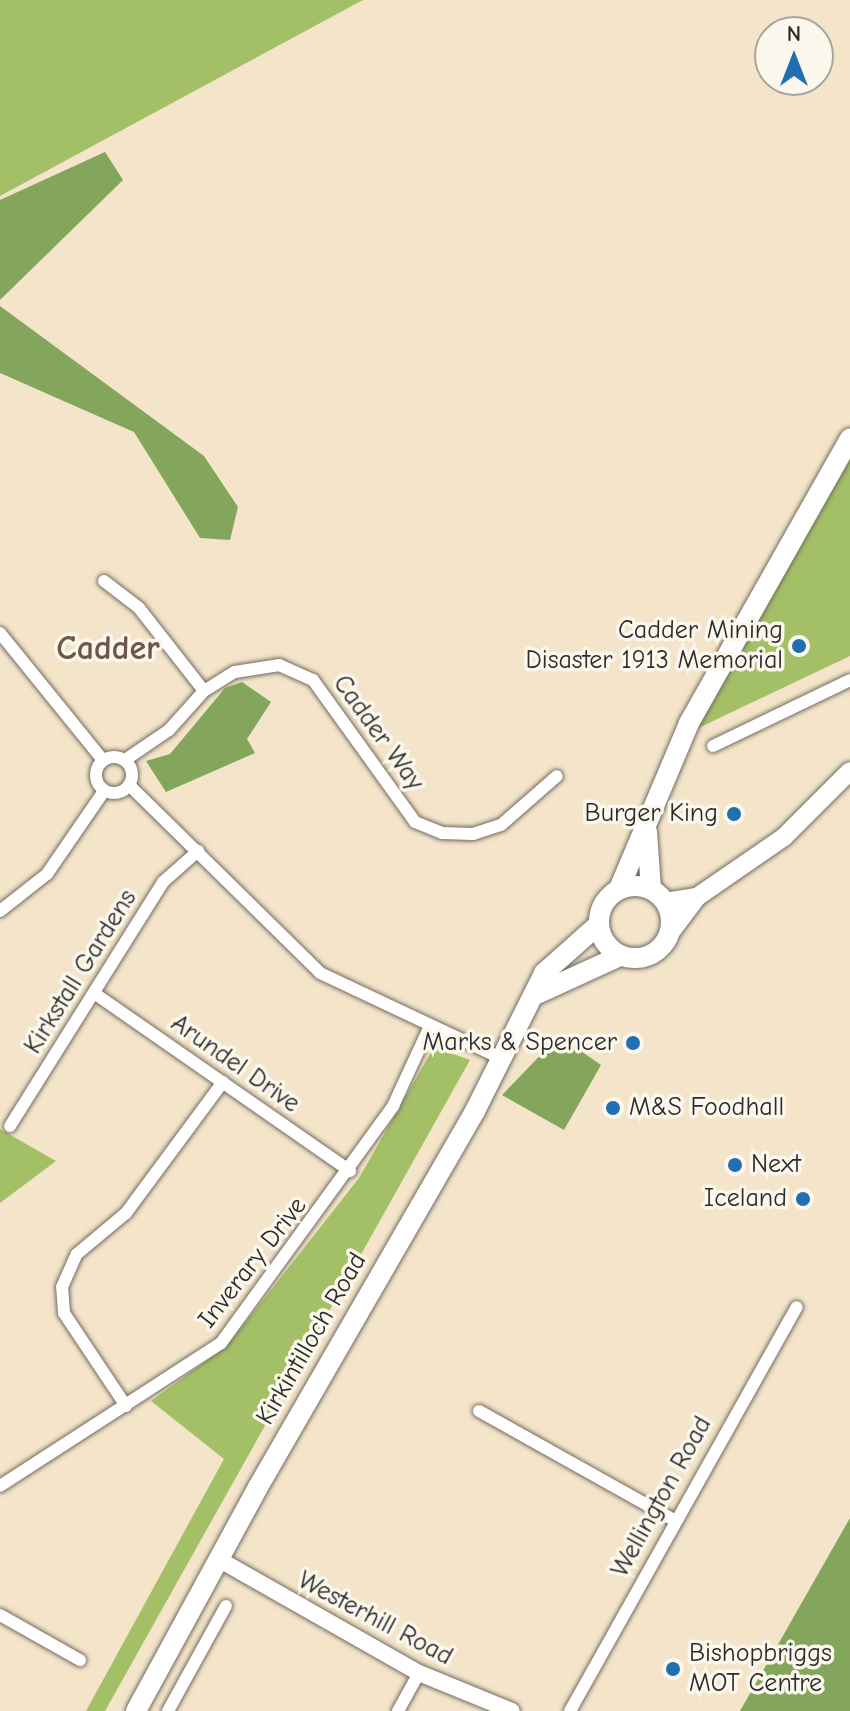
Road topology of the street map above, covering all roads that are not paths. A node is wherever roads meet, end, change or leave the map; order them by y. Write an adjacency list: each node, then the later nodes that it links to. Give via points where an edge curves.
1 (850, 438): 13 (main road, via 689,723)
2 (104, 581): 5 (street, via 139,608)
3 (0, 633): 7 (street)
4 (850, 680): 6 (street)
5 (204, 691): 8 (street, Cadder Way, via 169,730); 10 (street, Cadder Way, via 235,672 279,665 313,680 415,822 442,833 473,834 501,825)
6 (713, 746)
7 (103, 760): 8 (street); 12 (street, via 95,776)
8 (125, 760): 11 (street, via 131,769)
9 (850, 771): 17 (main road, via 784,837)
10 (557, 776)
11 (129, 785): 12 (street, via 121,792); 14 (street)
12 (104, 791): 18 (street, via 47,874)
13 (647, 832): 15 (main road); 16 (main road)
14 (198, 851): 22 (street, Kirkstall Gardens, via 163,882); 24 (street, via 320,973)
15 (619, 889): 16 (main road); 19 (main road, via 603,904)
16 (658, 895): 17 (main road); 20 (main road)
17 (697, 897): 20 (main road)
18 (1, 909)
19 (598, 925): 21 (main road, via 605,944); 23 (main road, Kirkintilloch Road, via 544,973)
20 (670, 933): 21 (main road, via 650,956)
21 (620, 956): 23 (main road)
22 (94, 993): 26 (street, Arundel Drive); 27 (street, Kirkstall Gardens)
23 (537, 994): 25 (main road, Kirkintilloch Road)
24 (430, 1026): 25 (street); 28 (street, Inverary Drive, via 393,1106)
25 (501, 1058): 34 (main road, Kirkintilloch Road)
26 (223, 1082): 28 (street, Arundel Drive); 30 (street, via 126,1213 77,1254 62,1287 64,1313)
27 (10, 1126)
28 (350, 1171): 30 (street, Inverary Drive, via 221,1343)
29 (797, 1307): 33 (street, Wellington Road)
30 (126, 1406): 32 (street, Inverary Drive)
31 (479, 1411): 33 (street)
32 (0, 1486)
33 (674, 1520): 43 (street, Wellington Road)
34 (220, 1560): 38 (street, Westerhill Road); 39 (main road, Kirkintilloch Road)
35 (226, 1606): 40 (street)
36 (0, 1615): 37 (street)
37 (80, 1660)
38 (419, 1673): 41 (street); 42 (street, Westerhill Road)
39 (136, 1711)
40 (168, 1711)
41 (398, 1711)
42 (512, 1711)
43 (570, 1711)

